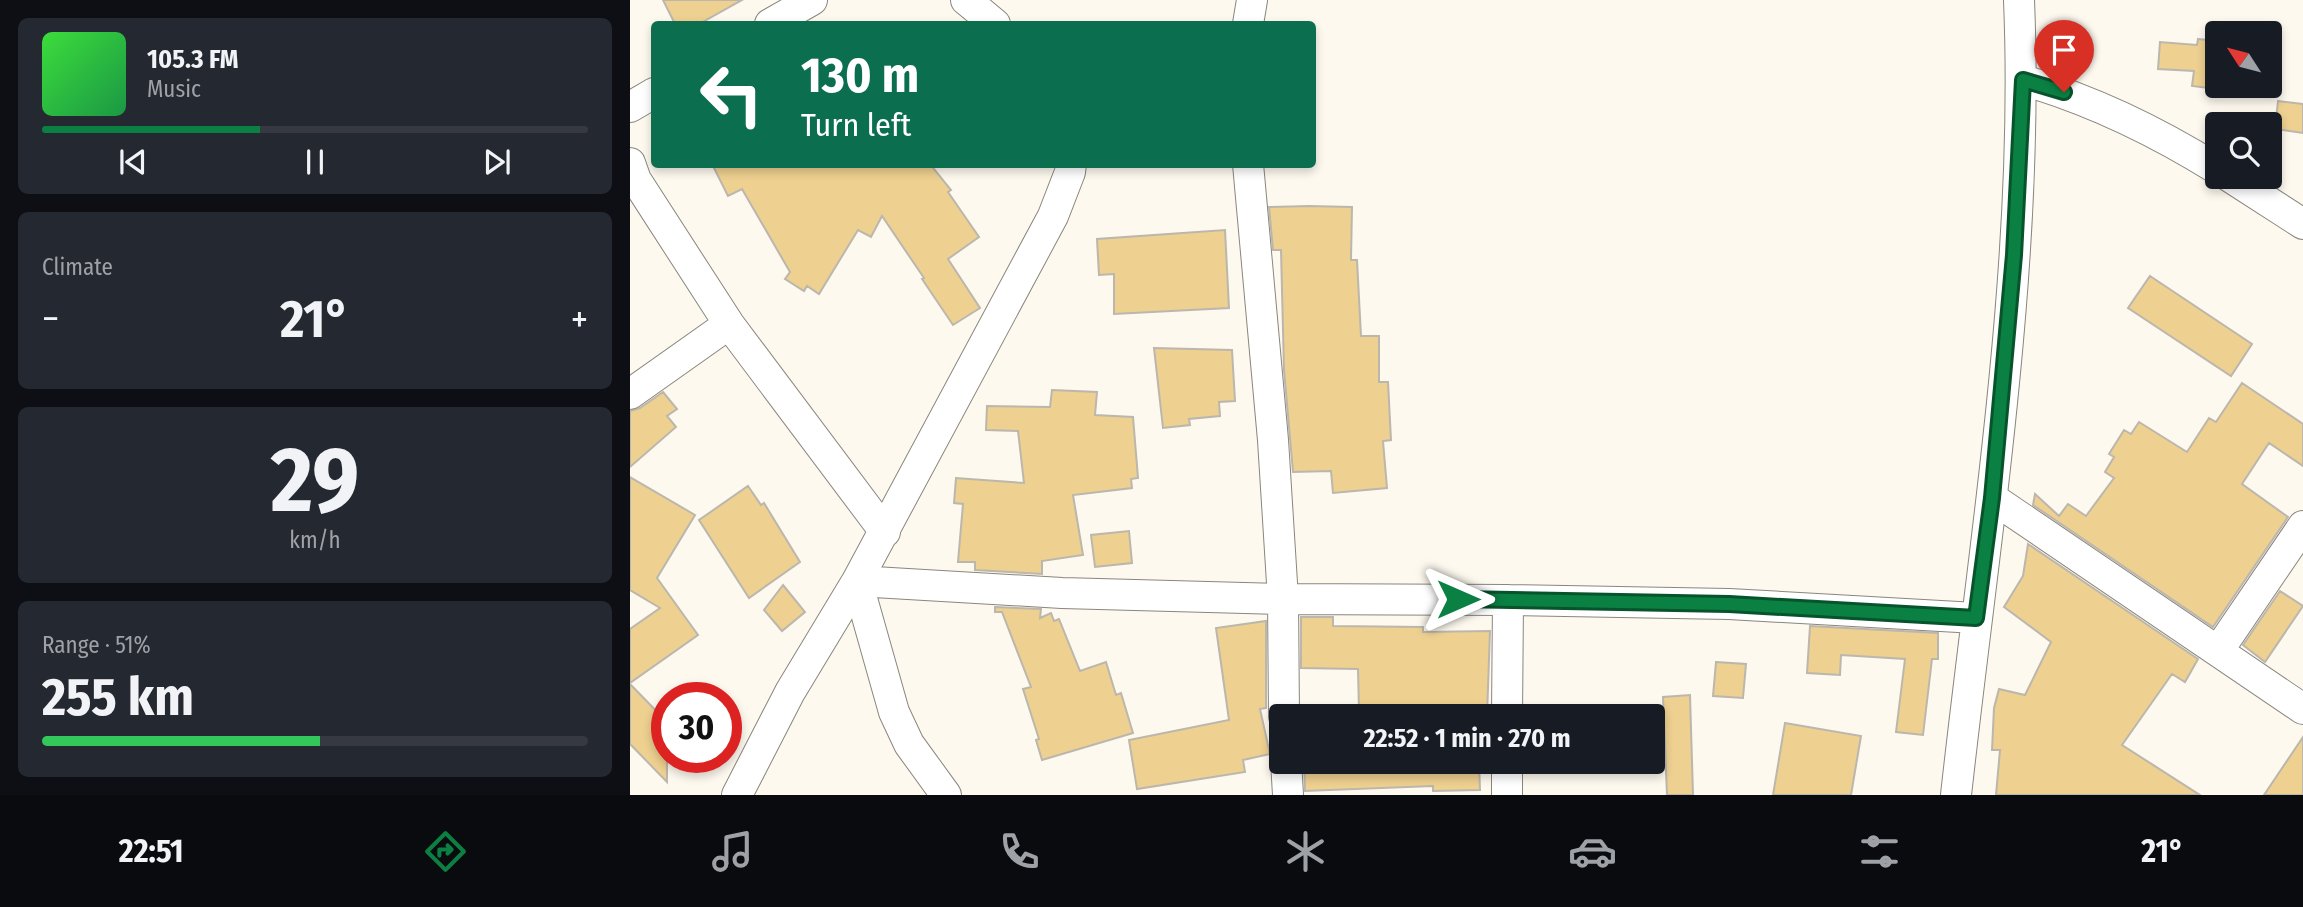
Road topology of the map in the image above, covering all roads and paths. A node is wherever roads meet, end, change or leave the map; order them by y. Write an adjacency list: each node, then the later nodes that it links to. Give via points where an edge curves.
1 (812, 0): 5 (street)
2 (966, 0): 6 (street)
3 (1252, 0): 7 (street)
4 (2019, 0): 8 (street)
5 (775, 21)
6 (991, 21)
7 (1248, 21)
8 (2023, 80): 11 (street, via 2132,121); 19 (street, via 2014,255)
9 (651, 95): 10 (street)
10 (630, 107)
11 (2205, 162)
12 (630, 163): 17 (street, via 636,180)
13 (1070, 168): 21 (street, via 1054,216)
14 (1248, 168): 23 (street)
15 (2249, 189): 16 (street)
16 (2303, 224)
17 (730, 324): 18 (street); 21 (street)
18 (630, 394)
19 (1992, 498): 25 (street); 26 (street)
20 (2303, 526): 26 (street)
21 (884, 531): 22 (street)
22 (857, 582): 23 (street); 32 (street, via 790,692); 33 (street, via 894,712 909,744)
23 (1283, 599): 24 (street); 27 (street)
24 (1508, 600): 25 (street, via 1729,604); 28 (street)
25 (1976, 618): 36 (street)
26 (2218, 651): 29 (street)
27 (1284, 704)
28 (1507, 704)
29 (2303, 709)
30 (1287, 774): 34 (street)
31 (1507, 774): 35 (street)
32 (737, 795)
33 (946, 795)
34 (1288, 795)
35 (1507, 795)
36 (1956, 795)

